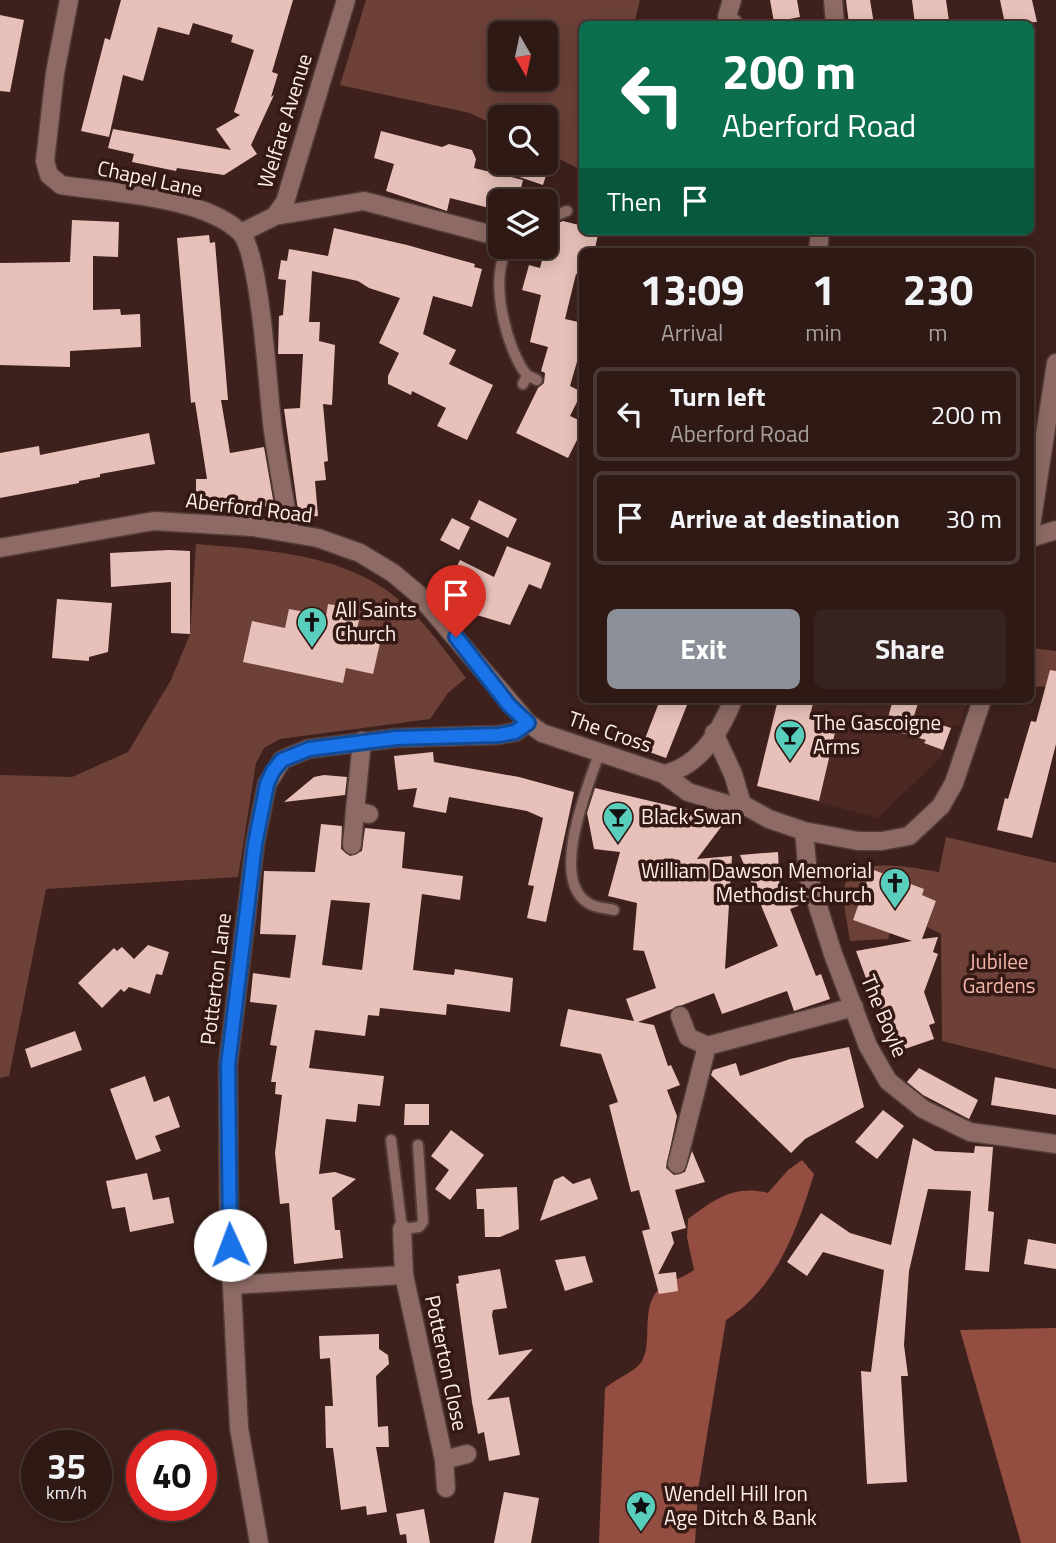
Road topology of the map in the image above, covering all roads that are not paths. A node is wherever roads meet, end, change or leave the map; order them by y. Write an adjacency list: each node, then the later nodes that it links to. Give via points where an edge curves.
1 (69, 0): 10 (street, Chapel Lane, via 52,99 45,161 49,175 61,185 190,207)
2 (346, 0): 9 (street, Welfare Avenue, via 285,202)
3 (732, 0): 5 (street, via 727,17)
4 (833, 0): 6 (street)
5 (731, 21)
6 (835, 21)
7 (567, 211): 8 (lane)
8 (558, 214)
9 (275, 216): 10 (street, Welfare Avenue); 11 (street, via 364,201)
10 (241, 233): 17 (street, via 249,248 258,301)
11 (488, 234)
12 (504, 259): 14 (lane, via 498,292 518,364)
13 (1056, 363): 15 (street)
14 (529, 380)
15 (1034, 506)
16 (1056, 530): 18 (street)
17 (290, 532): 19 (street, Aberford Road, via 154,521); 22 (street, Aberford Road, via 360,553 393,573 444,621 509,705)
18 (1034, 537)
19 (0, 548)
20 (731, 703): 23 (street)
21 (981, 703): 28 (street, The Cross, via 948,795 909,836 858,841)
22 (535, 728): 24 (street, Potterton Lane, via 499,735); 25 (street, The Cross)
23 (714, 733): 26 (street, The Cross, via 694,762); 27 (street)
24 (362, 741): 29 (street, via 362,813); 40 (street, Potterton Lane, via 295,753 282,760 267,784 255,844 228,1065)
25 (599, 754): 26 (street, The Cross); 30 (lane, via 579,814 571,869 589,904)
26 (664, 774): 27 (street, The Cross, via 688,792 730,805)
27 (742, 804): 28 (street, The Cross)
28 (804, 831): 31 (street, The Boyle, via 811,888)
29 (352, 845)
30 (614, 910)
31 (854, 1007): 33 (street); 35 (street, The Boyle, via 888,1081 923,1109 970,1132)
32 (680, 1016): 33 (street, via 688,1037)
33 (707, 1046): 37 (street)
34 (391, 1140): 38 (lane)
35 (1056, 1144)
36 (418, 1145): 38 (lane, via 423,1222)
37 (677, 1164)
38 (402, 1230): 39 (street, Potterton Close)
39 (404, 1275): 40 (street, Potterton Close); 42 (street, Potterton Close)
40 (232, 1285): 44 (street, Potterton Lane, via 239,1428)
41 (467, 1454): 42 (street, Potterton Close)
42 (443, 1460): 43 (street, Potterton Close)
43 (446, 1488)
44 (258, 1543)

